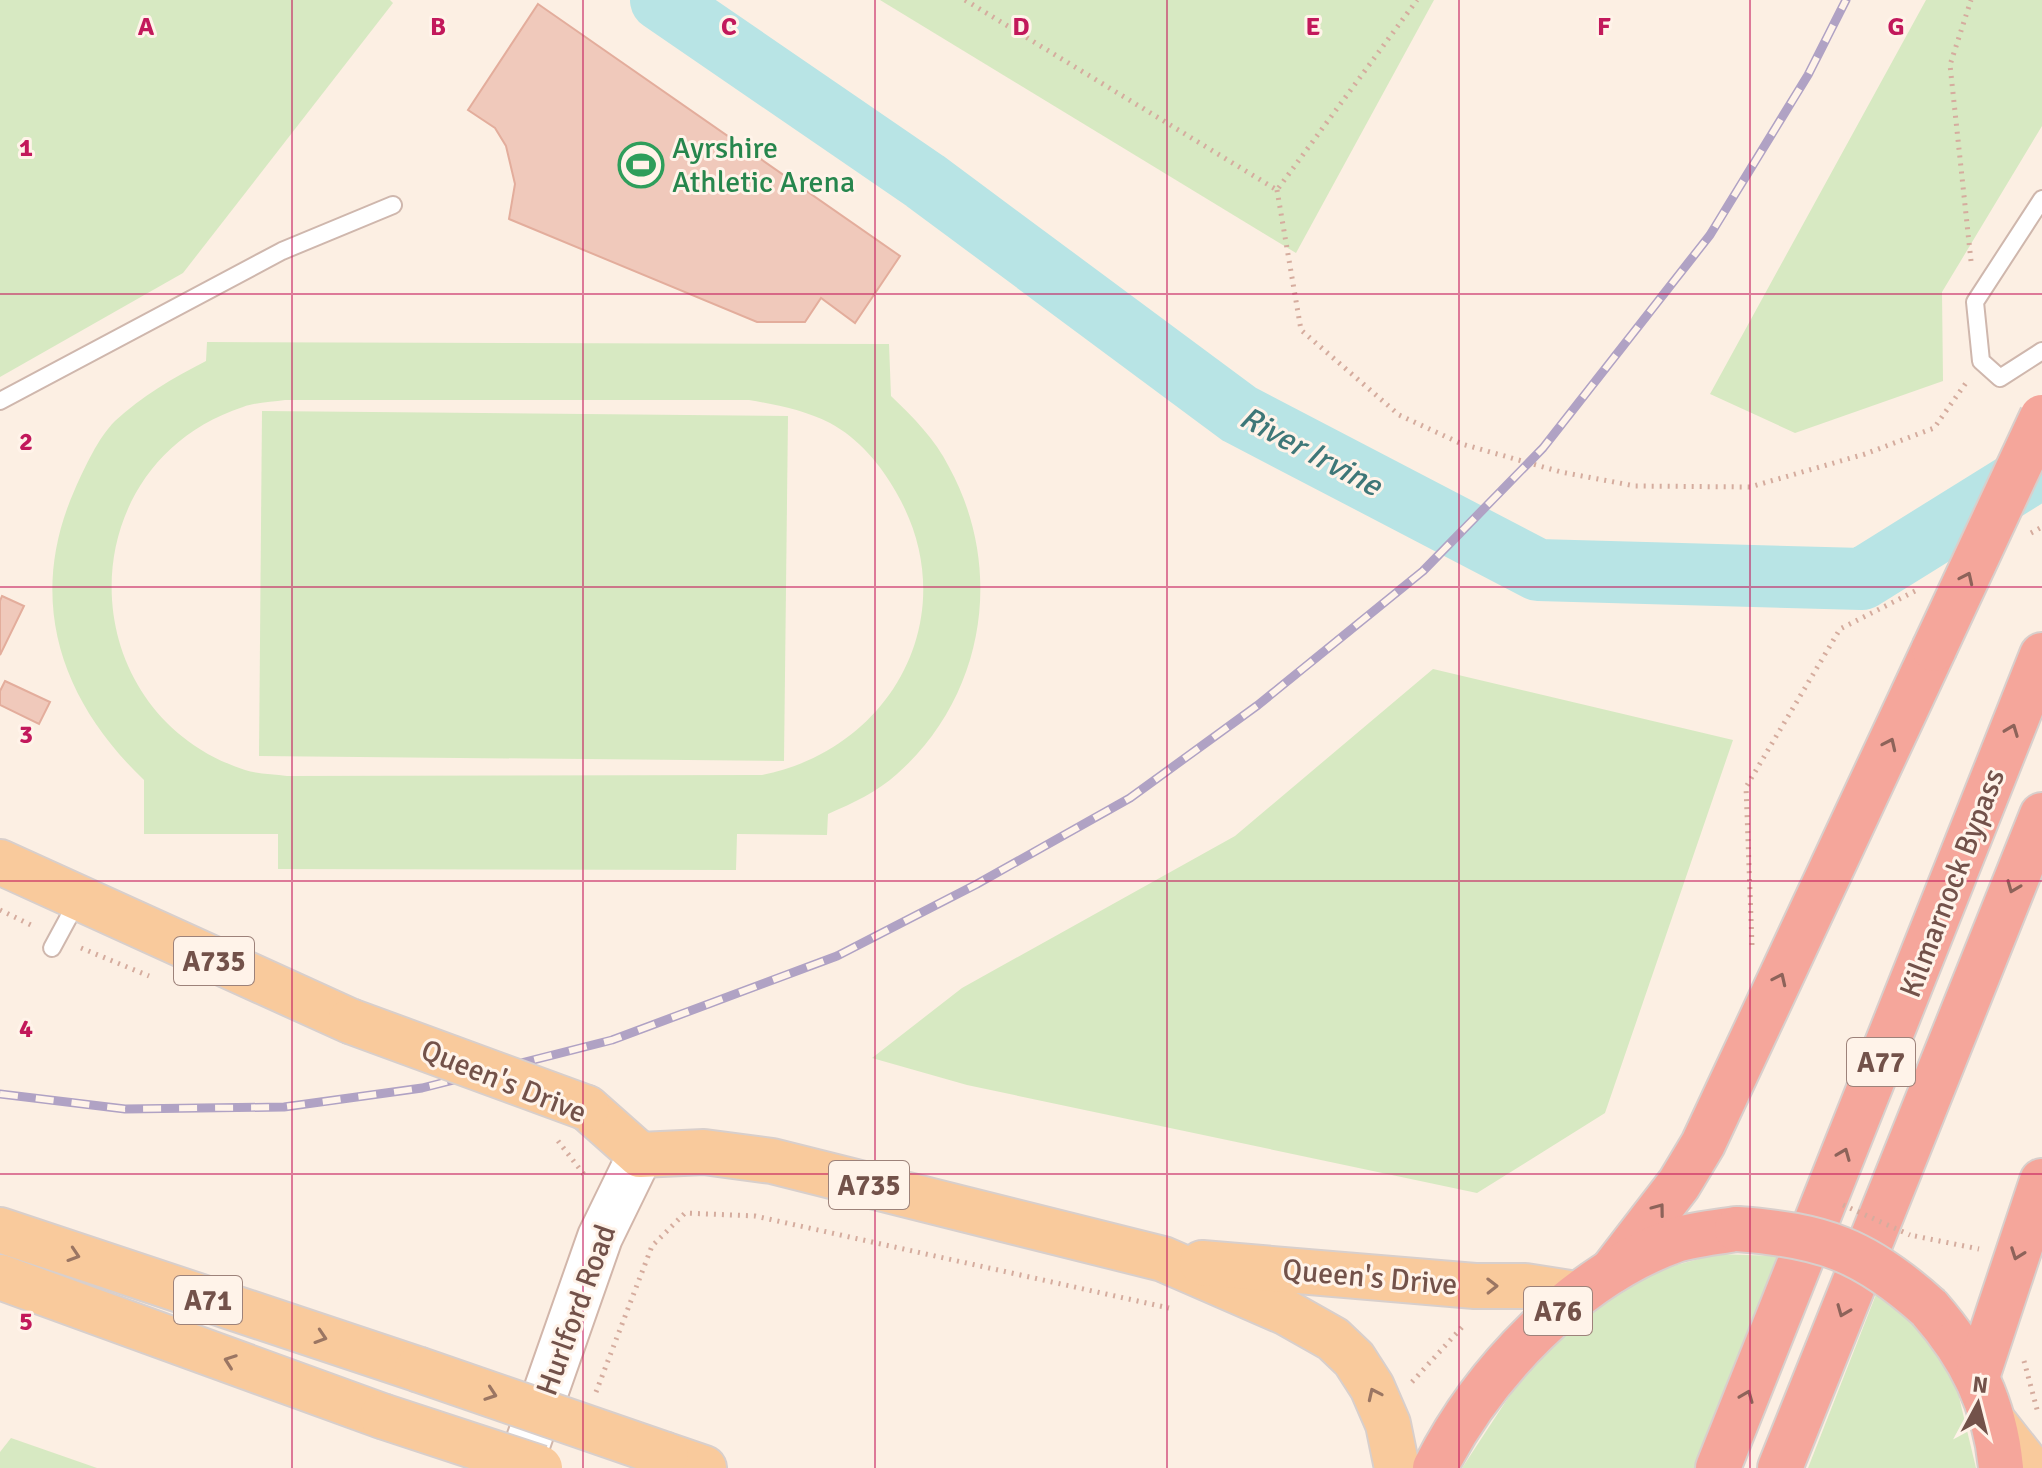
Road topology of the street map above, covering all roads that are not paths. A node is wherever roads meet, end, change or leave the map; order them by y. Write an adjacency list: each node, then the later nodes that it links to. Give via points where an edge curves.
1 (2042, 199): 3 (lane, via 1975,302 1981,361 2000,378)
2 (393, 205): 4 (lane, via 282,251)
3 (2042, 351)
4 (0, 401)
5 (2042, 417): 15 (highway, one-way to 5, bridge, via 1703,1144)
6 (2042, 655): 25 (highway, Kilmarnock Bypass / A77, one-way to 6)
7 (2042, 815): 26 (highway, Kilmarnock Bypass / A77, one-way to 26)
8 (0, 862): 9 (main road, Queen's Drive / A735)
9 (78, 900): 10 (lane); 11 (main road, Queen's Drive / A735, bridge, via 350,1021 587,1108)
10 (52, 948)
11 (640, 1155): 14 (main road, Queen's Drive / A735, via 704,1152 772,1161); 21 (main road, Hurlford Road, via 600,1237)
12 (2042, 1181): 18 (highway, one-way to 18)
13 (0, 1230): 20 (main road, A71, one-way to 20, bridge)
14 (1163, 1259): 17 (main road, Queen's Drive, one-way to 17); 23 (main road, Queen's Drive, one-way to 14, via 1372,1387 1333,1339)
15 (1612, 1271): 17 (highway, A76); 18 (highway, A76, bridge, via 1678,1240 1737,1229 1821,1240 1901,1284 1929,1308)
16 (0, 1277): 22 (main road, A71, one-way to 16, bridge)
17 (1576, 1294): 24 (highway, A76, via 1482,1393)
18 (1977, 1377): 19 (highway, A76)
19 (1992, 1420): 27 (highway, A76); 28 (main road)
20 (685, 1461)
21 (519, 1468)
22 (540, 1468)
23 (1397, 1468)
24 (1435, 1468)
25 (1718, 1468)
26 (1780, 1468)
27 (2001, 1468)
28 (2030, 1468)

